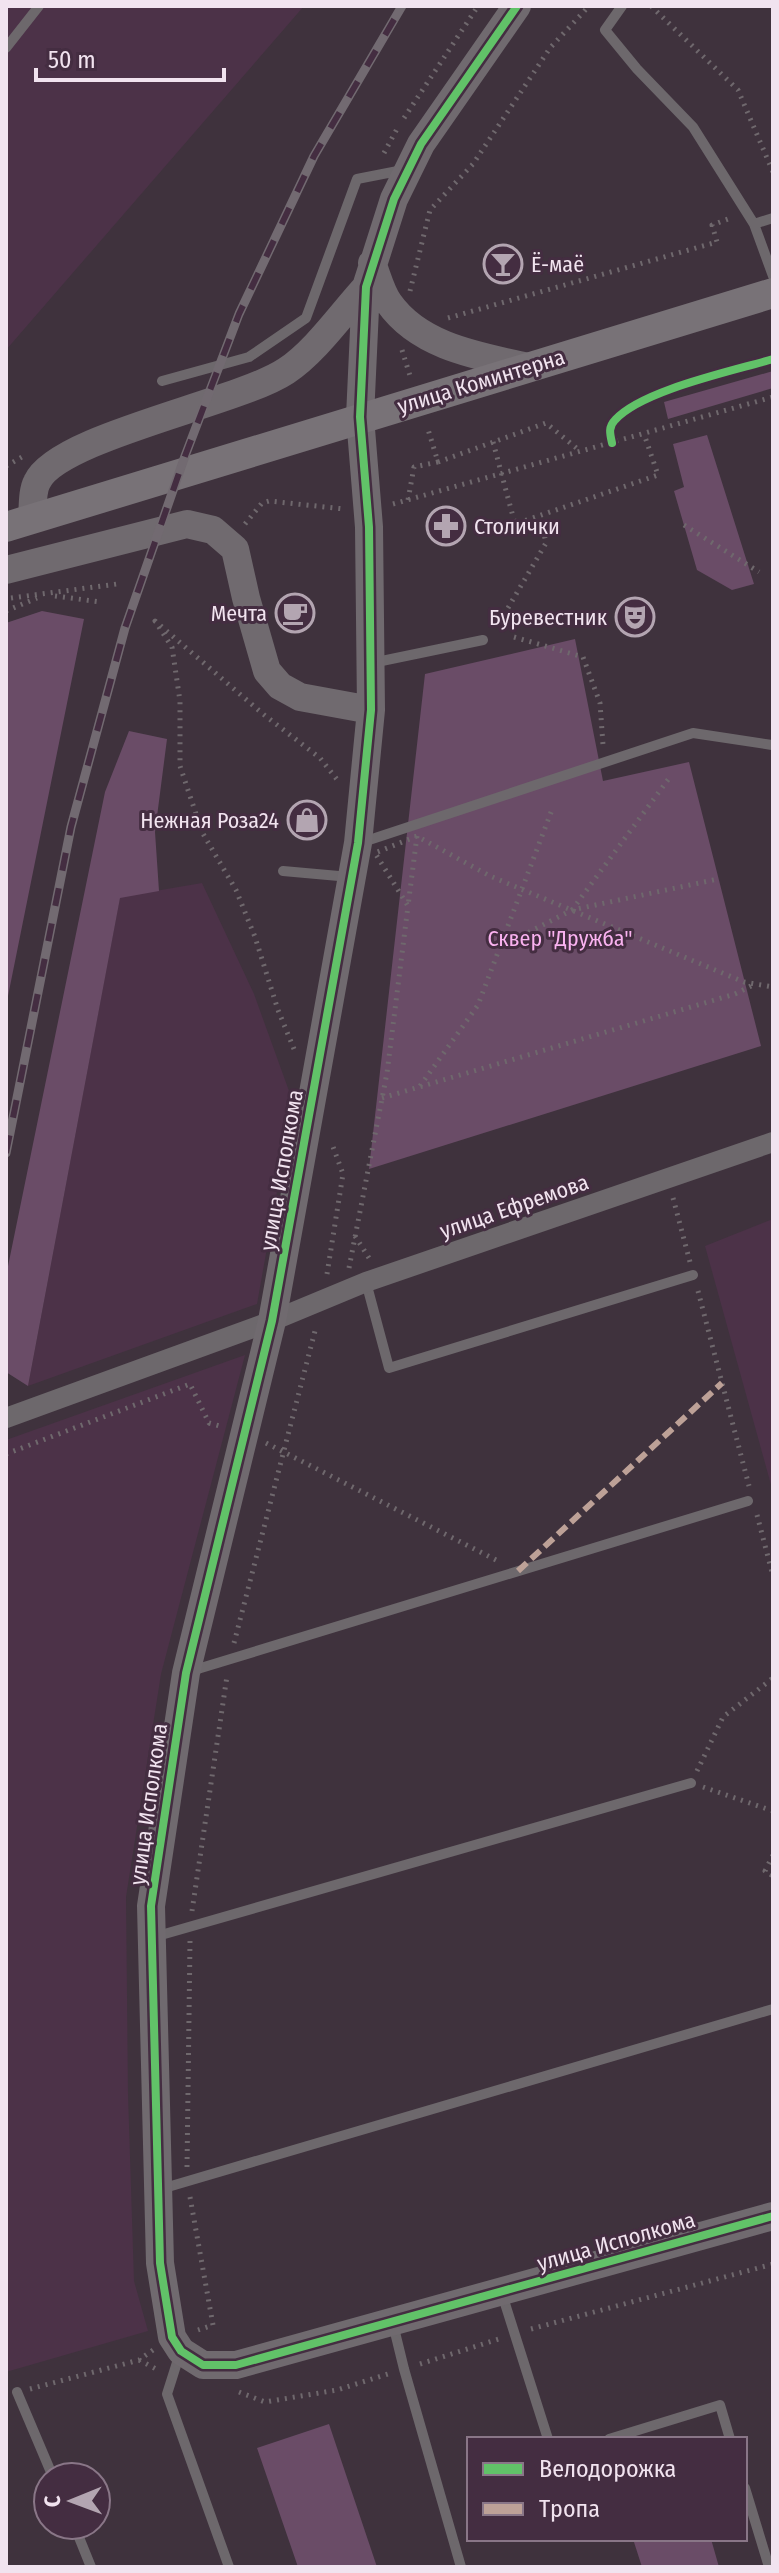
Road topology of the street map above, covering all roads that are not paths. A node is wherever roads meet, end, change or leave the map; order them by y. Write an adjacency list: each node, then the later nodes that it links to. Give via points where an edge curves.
1 (39, 6): 4 (lane)
2 (517, 6): 5 (street)
3 (622, 6): 7 (lane, via 605,30 693,127)
4 (6, 48)
5 (409, 169): 8 (street); 12 (lane, via 357,179 306,318 249,357)
6 (773, 218): 7 (lane)
7 (754, 224): 9 (lane)
8 (369, 275): 11 (street, via 406,334); 13 (street, улица Исполкома); 14 (street, via 308,352 286,371 58,460 37,481)
9 (773, 276)
10 (773, 293): 11 (main road, улица Коминтерна)
11 (528, 367): 13 (main road, улица Коминтерна)
12 (162, 381)
13 (360, 417): 14 (main road, улица Коминтерна); 17 (street, улица Исполкома)
14 (19, 522)
15 (6, 570): 18 (street, via 187,524 213,530 235,549 267,671 280,686 300,697)
16 (483, 640): 17 (lane)
17 (370, 664): 18 (street, улица Исполкома)
18 (371, 710): 20 (street, улица Исполкома)
19 (772, 745): 20 (lane, via 693,733)
20 (358, 843): 22 (street, улица Исполкома)
21 (283, 871): 22 (lane)
22 (352, 878): 26 (street, улица Исполкома)
23 (773, 1142): 25 (street, улица Ефремова)
24 (693, 1275): 25 (lane, via 389,1368)
25 (366, 1282): 26 (street, улица Ефремова)
26 (272, 1321): 27 (street, улица Ефремова); 29 (street, улица Исполкома)
27 (6, 1418)
28 (751, 1502): 29 (lane)
29 (186, 1673): 31 (street, улица Исполкома, via 151,1906)
30 (691, 1783): 31 (lane)
31 (152, 1938): 33 (street, улица Исполкома)
32 (773, 2009): 33 (lane)
33 (159, 2190): 37 (street, улица Исполкома, via 160,2263)
34 (773, 2216): 35 (street, улица Исполкома)
35 (501, 2292): 36 (street, улица Исполкома); 39 (lane)
36 (393, 2322): 37 (street, улица Исполкома, via 236,2365 203,2365); 47 (lane)
37 (175, 2355): 46 (lane, via 167,2394)
38 (17, 2392): 42 (lane)
39 (547, 2437)
40 (616, 2437): 41 (lane, via 720,2405)
41 (729, 2437)
42 (46, 2461)
43 (747, 2495): 48 (lane)
44 (80, 2541): 45 (lane)
45 (91, 2567)
46 (229, 2567)
47 (461, 2567)
48 (769, 2567)

